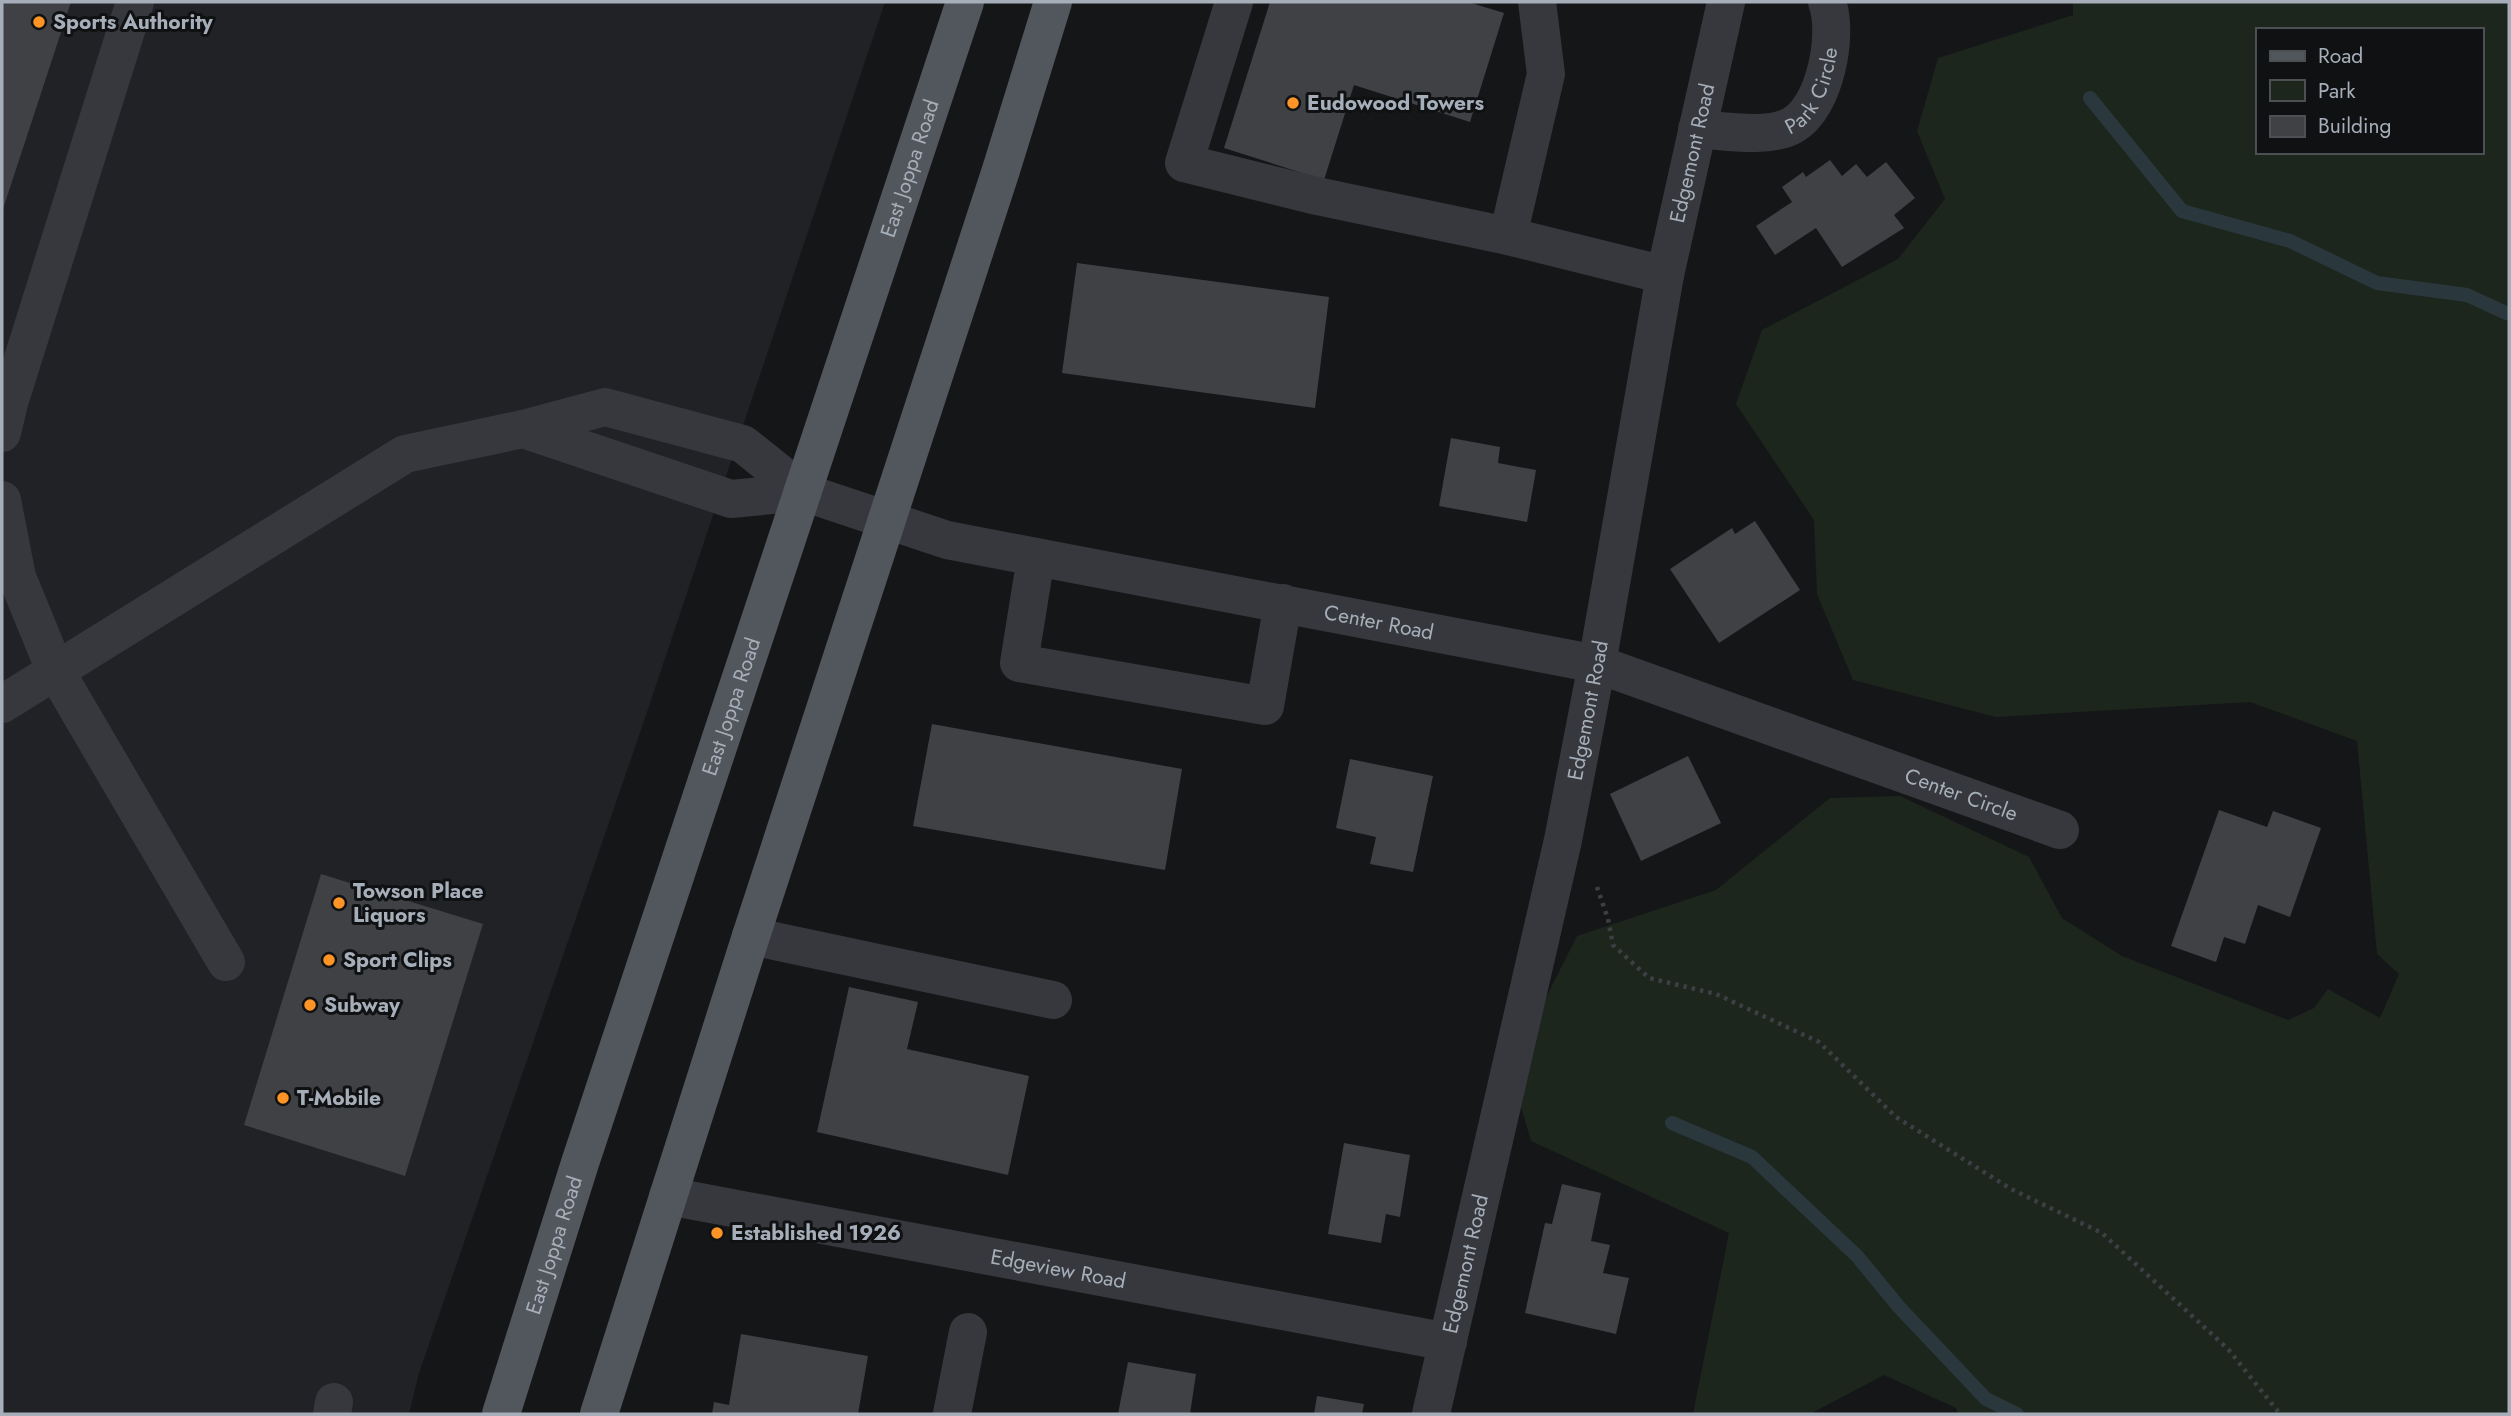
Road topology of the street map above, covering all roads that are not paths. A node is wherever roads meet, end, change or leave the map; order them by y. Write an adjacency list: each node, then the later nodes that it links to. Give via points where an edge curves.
1 (135, 2): 12 (street)
2 (965, 2): 13 (main road, East Joppa Road)
3 (1054, 2): 15 (main road)
4 (1234, 2): 9 (street, via 1184,163)
5 (1537, 2): 9 (street, via 1546,75)
6 (1726, 2): 8 (street, Edgemont Road)
7 (1827, 2): 8 (street, Park Circle, via 1832,31 1828,71 1809,111 1793,125 1758,134)
8 (1697, 129): 10 (street, Edgemont Road)
9 (1508, 236): 10 (street)
10 (1665, 275): 18 (street, Edgemont Road)
11 (523, 429): 13 (street, via 731,499); 13 (street, via 605,407 743,444); 19 (street, via 405,453)
12 (2, 433)
13 (803, 492): 15 (street, Center Road); 29 (main road, East Joppa Road)
14 (2, 500): 19 (street, via 17,577)
15 (885, 521): 16 (street, Center Road, via 947,540); 23 (main road)
16 (1037, 557): 17 (street, Center Road); 17 (street, via 1019,663 1265,706)
17 (1283, 603): 18 (street, Center Road)
18 (1597, 664): 21 (street, Center Road); 28 (street, Edgemont Road, via 1563,840)
19 (55, 670): 20 (street); 24 (street)
20 (2, 704)
21 (1863, 759): 22 (street, Center Circle)
22 (2060, 830)
23 (751, 936): 25 (street); 26 (main road)
24 (226, 962)
25 (1053, 1000)
26 (668, 1196): 28 (street, Edgeview Road); 30 (main road)
27 (968, 1332): 31 (street)
28 (1448, 1342): 32 (street, Edgemont Road)
29 (501, 1414)
30 (599, 1414)
31 (953, 1414)
32 (1431, 1414)

